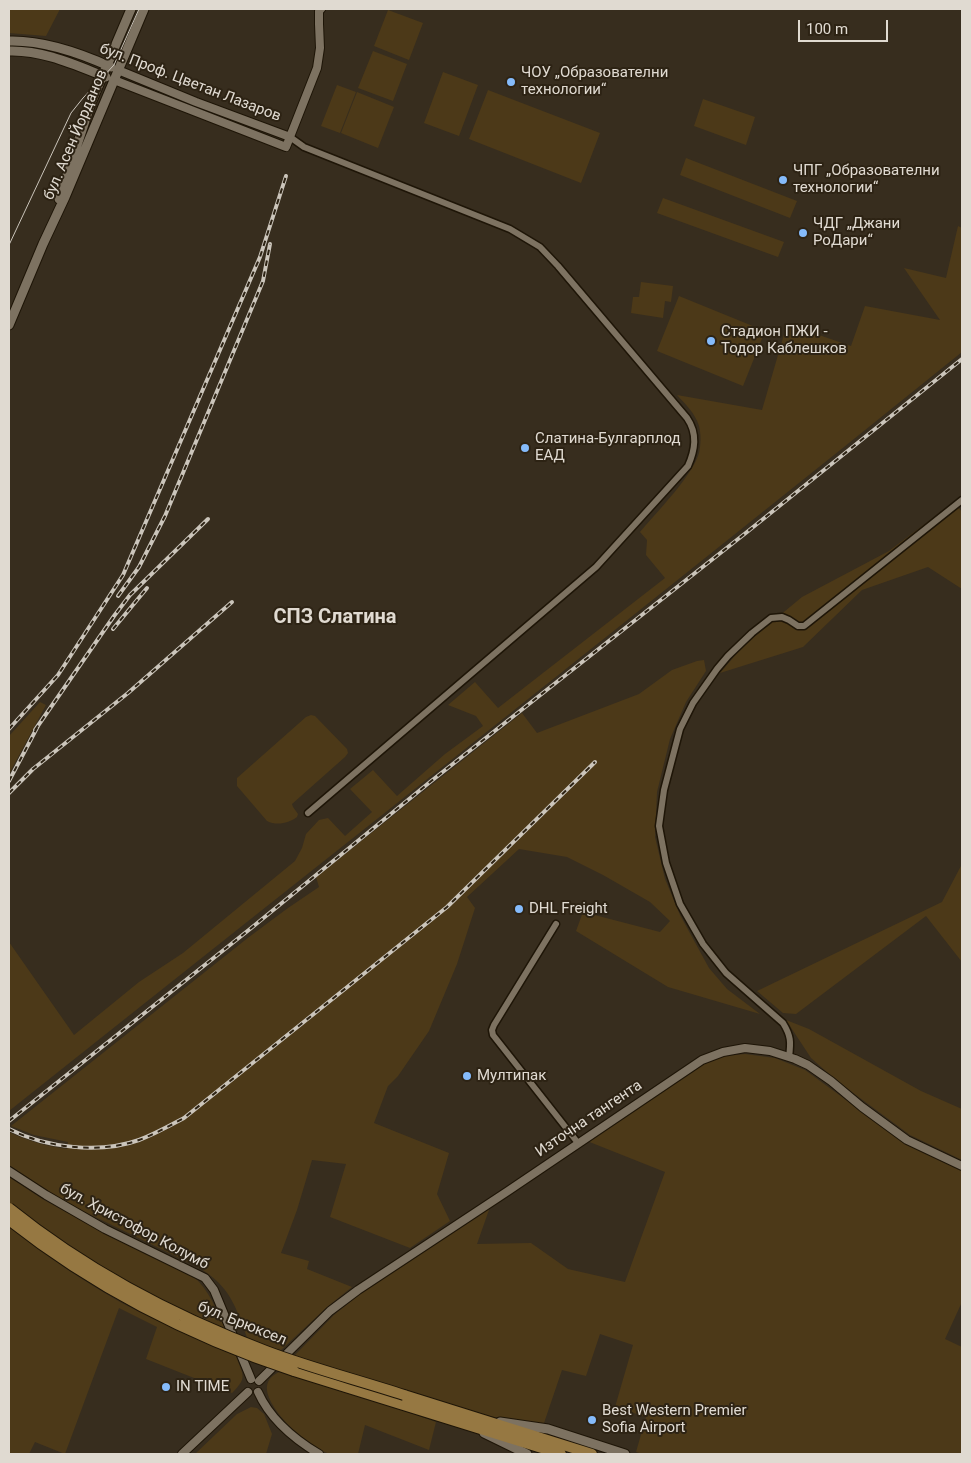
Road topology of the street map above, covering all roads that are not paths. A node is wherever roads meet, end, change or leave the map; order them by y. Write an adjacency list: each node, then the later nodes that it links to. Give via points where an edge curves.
1 (131, 9): 6 (main road, бул. Асен Йорданов)
2 (144, 9): 7 (main road, бул. Асен Йорданов)
3 (321, 9): 10 (street, бул. Проф. Цветан Лазаров, via 317,68)
4 (9, 41): 6 (main road, бул. Проф. Цветан Лазаров, via 47,44)
5 (9, 51): 8 (main road, бул. Проф. Цветан Лазаров, via 46,55)
6 (107, 65): 7 (main road, бул. Проф. Цветан Лазаров); 8 (main road, бул. Асен Йорданов)
7 (118, 70): 9 (main road, бул. Асен Йорданов); 10 (street, бул. Проф. Цветан Лазаров)
8 (102, 76): 9 (main road, бул. Проф. Цветан Лазаров); 13 (main road, бул. Асен Йорданов)
9 (114, 80): 11 (street, бул. Проф. Цветан Лазаров); 13 (main road, бул. Асен Йорданов)
10 (290, 137): 11 (street); 12 (street)
11 (286, 147): 12 (street)
12 (304, 148): 16 (street, via 510,228 540,247 687,418 692,425 695,445 688,466 596,567)
13 (43, 244): 14 (main road, бул. Асен Йорданов)
14 (9, 325)
15 (962, 500): 18 (street, via 804,626 782,617 771,618 752,633 717,669 693,703 680,729 664,790 659,826 666,863 680,904 702,944 726,973 783,1023 791,1042)
16 (308, 813)
17 (556, 924): 19 (street, via 492,1030)
18 (789, 1057): 19 (street, Източна тангента, via 745,1048 702,1060); 20 (street, Източна тангента, via 831,1081 907,1140)
19 (578, 1143): 24 (street, Източна тангента, via 358,1290 330,1311)
20 (962, 1166)
21 (9, 1171): 24 (street, бул. Христофор Колумб, via 105,1229 205,1278 214,1290)
22 (9, 1208): 27 (main road, бул. Брюксел, bridge, via 36,1230 113,1280 191,1320 268,1352)
23 (9, 1220): 27 (main road, бул. Брюксел, bridge, via 72,1266 186,1329 262,1360)
24 (255, 1380): 25 (street, via 246,1383); 26 (street, via 261,1386)
25 (248, 1392): 26 (street); 30 (street)
26 (258, 1392): 31 (street, via 281,1425)
27 (402, 1399): 28 (main road, бул. Брюксел); 29 (main road, бул. Брюксел)
28 (486, 1420): 34 (main road, бул. Брюксел); 35 (main road, бул. Брюксел, via 548,1429)
29 (474, 1426): 32 (main road, бул. Брюксел); 33 (main road, бул. Брюксел)
30 (182, 1454)
31 (319, 1454)
32 (527, 1454)
33 (561, 1454)
34 (592, 1454)
35 (625, 1454)

